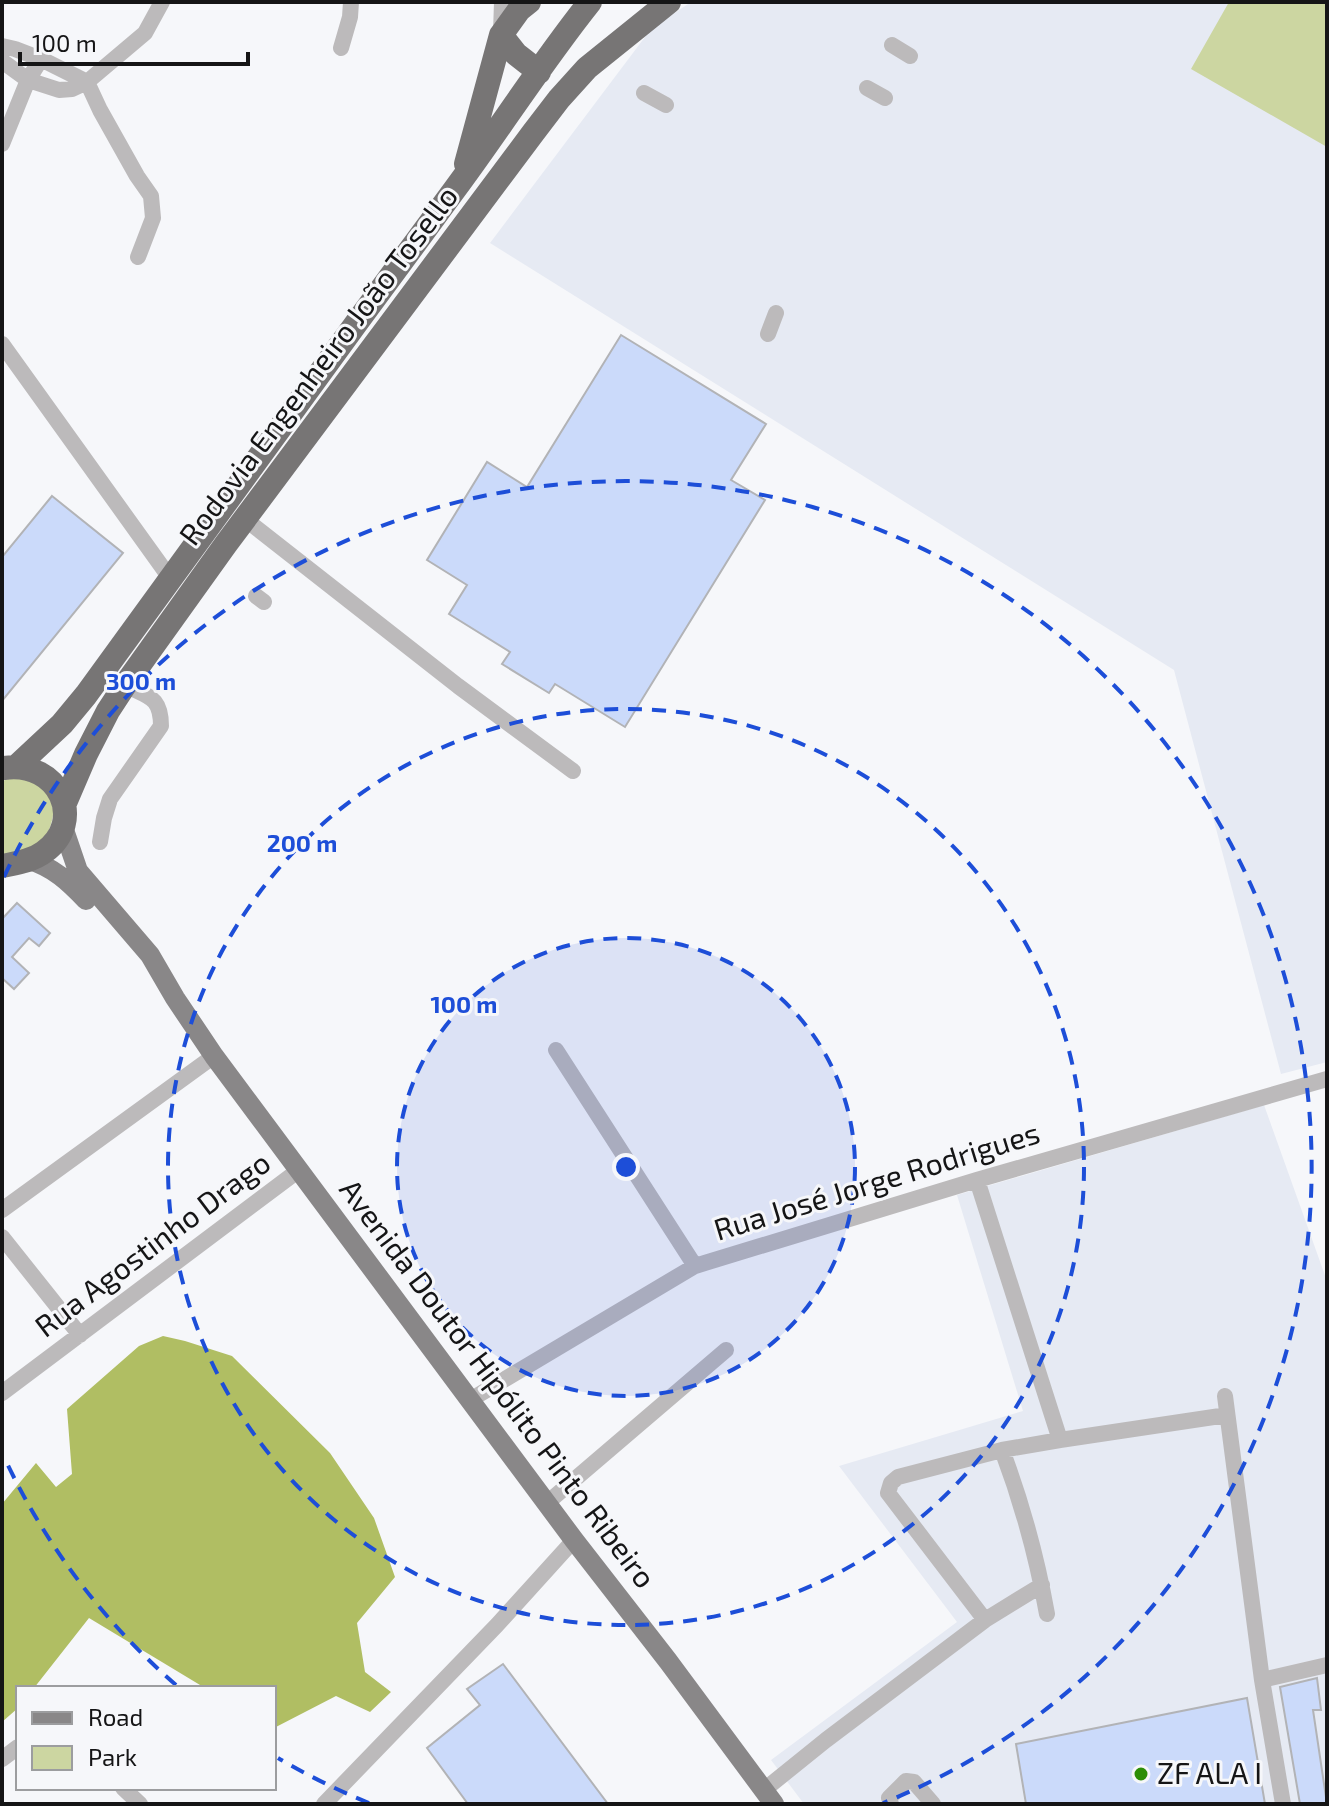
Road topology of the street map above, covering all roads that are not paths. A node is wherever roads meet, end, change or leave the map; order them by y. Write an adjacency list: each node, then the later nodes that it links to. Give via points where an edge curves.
1 (162, 2): 16 (street, via 145,33)
2 (351, 2): 10 (street)
3 (502, 2): 7 (street)
4 (529, 2): 7 (highway)
5 (590, 2): 14 (highway, Rodovia Engenheiro João Tosello)
6 (669, 2): 27 (highway, Rodovia Engenheiro João Tosello, via 587,68 559,99)
7 (501, 35): 14 (highway); 22 (highway)
8 (892, 45): 11 (street)
9 (2, 46): 12 (street)
10 (341, 48)
11 (910, 56)
12 (41, 59): 15 (street); 16 (street)
13 (2, 61): 15 (street)
14 (539, 72): 22 (highway, Rodovia Engenheiro João Tosello)
15 (28, 80): 16 (street, via 59,90); 21 (street)
16 (87, 82): 23 (street, via 151,196 153,218)
17 (867, 88): 19 (street)
18 (644, 93): 20 (street)
19 (885, 98)
20 (666, 105)
21 (2, 144)
22 (462, 181): 28 (highway, Rodovia Engenheiro João Tosello)
23 (138, 257)
24 (776, 313): 25 (street)
25 (768, 334)
26 (2, 344): 28 (street)
27 (245, 519): 29 (highway, Rodovia Engenheiro João Tosello); 31 (street)
28 (170, 578): 30 (highway, Rodovia Engenheiro João Tosello, via 62,724)
29 (125, 685): 32 (highway, Rodovia Engenheiro João Tosello, via 86,754); 33 (street, via 154,700 161,726 110,799)
30 (9, 767): 32 (highway, via 37,770 49,778 59,790)
31 (573, 771)
32 (64, 815): 34 (highway, Rodovia Engenheiro João Tosello, via 56,840 44,852); 35 (main road, Avenida Doutor Hipólito Pinto Ribeiro, via 78,871 150,955)
33 (100, 842)
34 (12, 865): 35 (main road, Avenida Doutor Hipólito Pinto Ribeiro, via 41,863 69,882)
35 (175, 998): 37 (main road, Avenida Doutor Hipólito Pinto Ribeiro)
36 (556, 1050): 43 (street)
37 (214, 1056): 39 (main road, Avenida Doutor Hipólito Pinto Ribeiro); 41 (street)
38 (1327, 1079): 40 (street, Rua José Jorge Rodrigues)
39 (299, 1170): 44 (street, Rua Agostinho Drago); 48 (main road, Avenida Doutor Hipólito Pinto Ribeiro)
40 (977, 1180): 43 (street, Rua José Jorge Rodrigues); 50 (street)
41 (2, 1210)
42 (2, 1237): 44 (street)
43 (695, 1266): 48 (street, Rua José Jorge Rodrigues)
44 (80, 1335): 46 (street, Rua Agostinho Drago)
45 (726, 1350): 52 (street)
46 (2, 1393)
47 (1225, 1396): 49 (street)
48 (470, 1400): 52 (main road, Avenida Doutor Hipólito Pinto Ribeiro)
49 (1227, 1415): 50 (street); 58 (street)
50 (1060, 1440): 51 (street)
51 (1002, 1450): 54 (street); 56 (street, via 898,1477 888,1493)
52 (547, 1503): 53 (main road, Avenida Doutor Hipólito Pinto Ribeiro)
53 (574, 1540): 60 (main road, Avenida Doutor Hipólito Pinto Ribeiro); 62 (street)
54 (1042, 1585): 55 (street); 56 (street)
55 (1047, 1614)
56 (985, 1620): 60 (street, via 826,1740)
57 (1327, 1665): 58 (street)
58 (1262, 1680): 65 (street)
59 (125, 1790): 61 (street)
60 (769, 1797)
61 (140, 1804)
62 (324, 1804)
63 (891, 1804): 64 (street, via 889,1798 906,1781 914,1782)
64 (933, 1804)
65 (1283, 1804)

